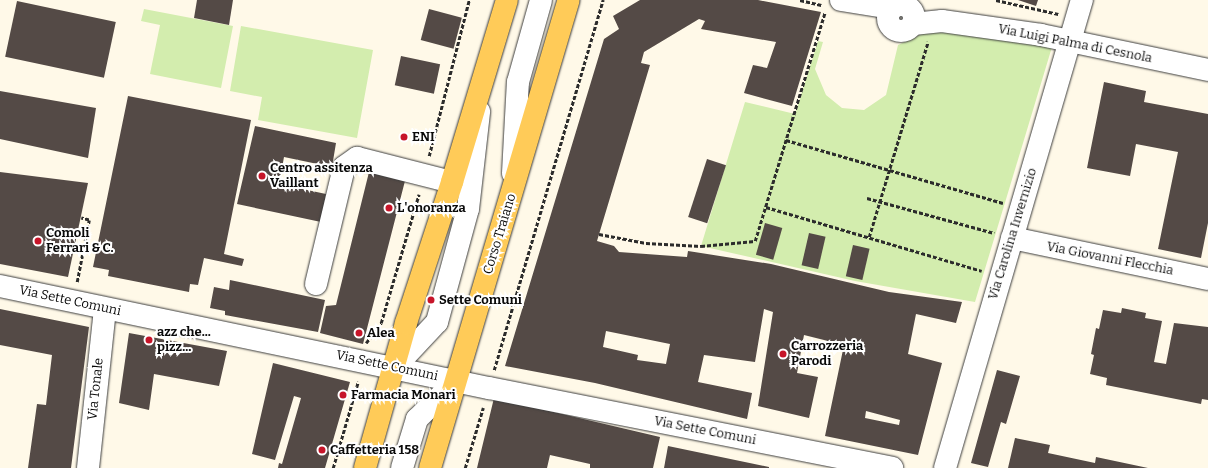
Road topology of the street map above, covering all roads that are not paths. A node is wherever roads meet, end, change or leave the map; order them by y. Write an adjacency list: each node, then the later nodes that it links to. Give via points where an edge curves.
1 (506, 0): 8 (main road)
2 (541, 0): 10 (street, via 518,82)
3 (569, 0): 10 (main road, Corso Traiano)
4 (851, 2): 6 (street, Via Luigi Palma di Cesnola, via 913,17)
5 (1079, 9): 6 (street, Via Carolina Invernizio)
6 (1070, 40): 7 (street, Via Luigi Palma di Cesnola); 11 (street, Via Carolina Invernizio)
7 (1208, 70)
8 (482, 83): 9 (main road); 16 (street, via 468,209 437,322)
9 (452, 182): 13 (street, via 357,158 344,167); 16 (main road)
10 (512, 190): 17 (main road, Corso Traiano)
11 (1012, 238): 12 (street, Via Giovanni Flecchia); 23 (street, Via Carolina Invernizio)
12 (1208, 279)
13 (316, 284)
14 (0, 286): 15 (street, Via Sette Comuni)
15 (105, 309): 16 (street, Via Sette Comuni); 18 (street, Via Tonale)
16 (393, 369): 17 (street, Via Sette Comuni); 19 (main road)
17 (456, 381): 20 (street, via 416,419); 21 (main road, Corso Traiano); 22 (street, Via Sette Comuni)
18 (88, 468)
19 (365, 468)
20 (402, 468)
21 (430, 468)
22 (892, 468)
23 (945, 468)

